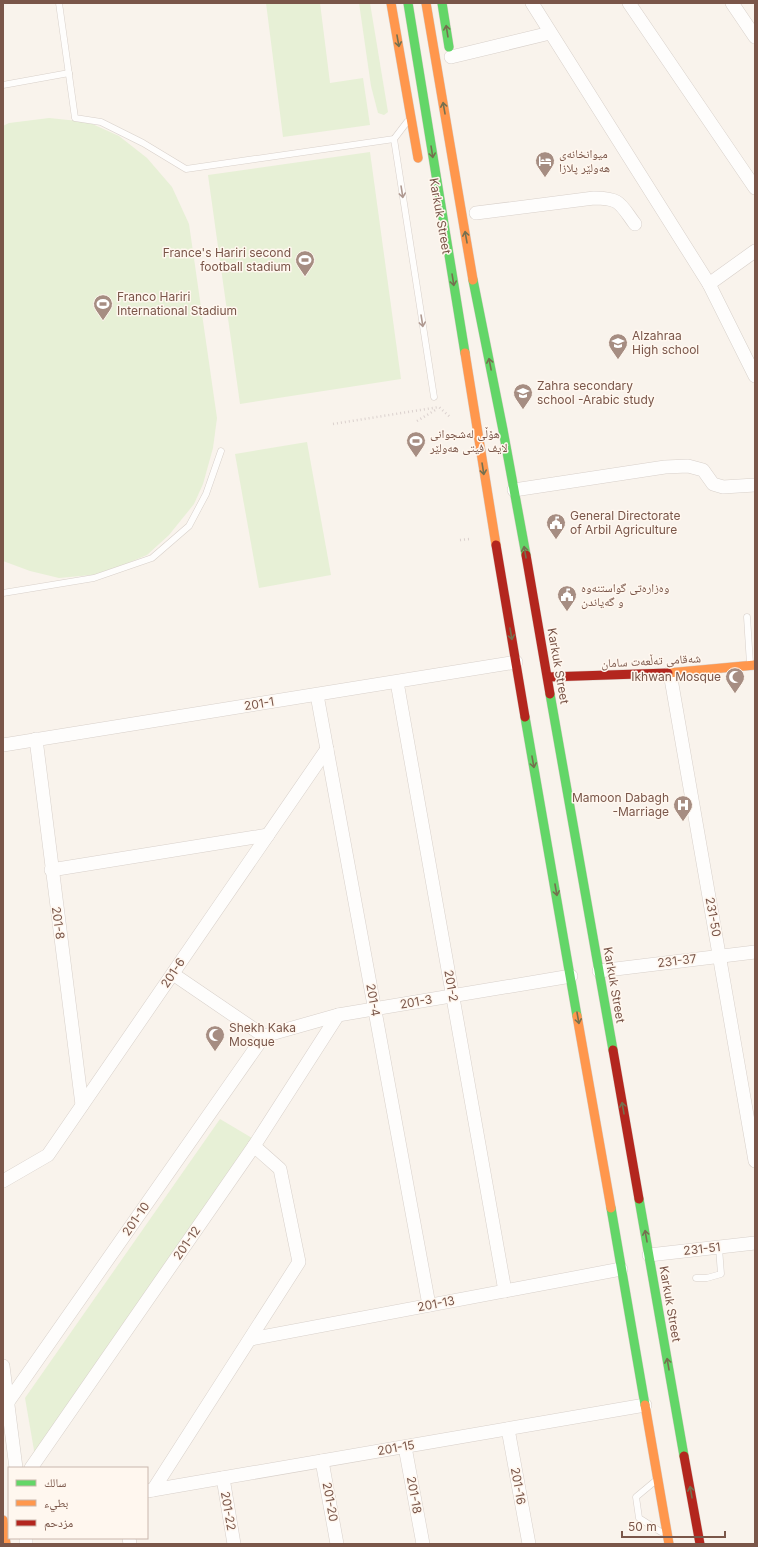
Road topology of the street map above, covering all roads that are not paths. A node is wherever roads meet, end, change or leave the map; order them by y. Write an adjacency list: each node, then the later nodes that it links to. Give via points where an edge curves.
1 (59, 3): 12 (lane)
2 (391, 3): 14 (main road, Karkuk Street, one-way to 14)
3 (408, 3): 27 (main road, Karkuk Street, one-way to 27)
4 (426, 3): 26 (main road, Karkuk Street, one-way to 4, via 479,312)
5 (442, 3): 11 (main road, one-way to 5)
6 (532, 3): 9 (street)
7 (630, 3): 17 (street)
8 (732, 3): 10 (street)
9 (550, 33): 11 (street); 21 (street)
10 (755, 37)
11 (451, 61)
12 (69, 73): 13 (lane); 15 (lane, via 75,118 101,122 186,169)
13 (3, 85)
14 (411, 118): 15 (lane); 16 (main road, Karkuk Street)
15 (394, 139): 25 (lane, one-way to 25)
16 (419, 164)
17 (755, 188)
18 (476, 213): 19 (street, via 610,198 619,202)
19 (635, 224)
20 (755, 251): 21 (street)
21 (709, 284): 24 (street)
22 (497, 352): 26 (main road, Karkuk Street)
23 (458, 365): 27 (main road, Karkuk Street)
24 (755, 376)
25 (434, 397)
26 (503, 430): 30 (main road, Karkuk Street)
27 (477, 431): 33 (main road, Karkuk Street, one-way to 33)
28 (221, 451): 31 (lane, via 206,494 189,526 152,558 94,578)
29 (755, 485): 30 (street, via 723,487 713,484 703,470 688,466 664,467)
30 (514, 490): 36 (main road, Karkuk Street, one-way to 30)
31 (3, 593)
32 (747, 617): 34 (lane)
33 (516, 662): 37 (street, 201-1); 48 (main road, Karkuk Street, one-way to 48)
34 (752, 665): 35 (main road, شەقامی تەڵعەت سامان)
35 (670, 673): 36 (main road, شەقامی تەڵعەت سامان); 45 (street, 231-50)
36 (548, 677): 46 (main road, Karkuk Street)
37 (397, 682): 38 (street, 201-1); 49 (street, 201-2)
38 (317, 695): 39 (street, 201-1); 41 (street, 201-4)
39 (36, 739): 40 (street, 201-1); 43 (street, 201-8)
40 (3, 745)
41 (327, 749): 42 (street, 201-6); 50 (street, 201-4)
42 (268, 835): 43 (street); 47 (street, 201-6)
43 (51, 870): 53 (street, 201-8)
44 (755, 952): 45 (street, 231-37)
45 (719, 956): 46 (street, 231-37); 55 (street, 231-50)
46 (599, 971): 59 (main road, Karkuk Street, one-way to 46)
47 (173, 974): 52 (street); 53 (street, 201-6)
48 (571, 976): 49 (street, 201-3); 60 (main road, Karkuk Street, one-way to 60)
49 (453, 996): 50 (street, 201-3); 62 (street, 201-2)
50 (375, 1009): 51 (street, 201-3); 65 (street, 201-4)
51 (338, 1015): 52 (street, 201-3); 54 (street, 201-12)
52 (264, 1036): 72 (street, 201-10)
53 (82, 1105): 56 (street, 201-6, via 48,1155)
54 (254, 1146): 67 (street, via 280,1169 299,1262); 78 (street, 201-12)
55 (755, 1161)
56 (3, 1181)
57 (755, 1243): 58 (street, 231-51)
58 (719, 1248): 59 (street, 231-51); 61 (lane, via 721,1274)
59 (649, 1255): 63 (main road, Karkuk Street)
60 (621, 1269): 62 (street, 201-13); 64 (main road, Karkuk Street)
61 (696, 1278)
62 (505, 1291): 65 (street, 201-13)
63 (656, 1296): 64 (main road, via 655,1307 645,1315 632,1312); 69 (main road, Karkuk Street)
64 (628, 1304): 70 (main road, Karkuk Street)
65 (429, 1305): 67 (street, 201-13)
66 (655, 1337): 69 (main road, via 662,1342)
67 (251, 1338): 81 (street)
68 (642, 1339): 70 (main road)
69 (665, 1349): 89 (main road, Karkuk Street, one-way to 69)
70 (636, 1354): 73 (main road, Karkuk Street)
71 (3, 1366): 72 (street)
72 (8, 1402): 77 (street)
73 (645, 1405): 74 (street, 201-15); 80 (main road, Karkuk Street)
74 (508, 1429): 75 (street, 201-15); 88 (street, 201-16)
75 (405, 1446): 76 (street, 201-15); 87 (street, 201-18)
76 (322, 1461): 79 (street, 201-15); 86 (street, 201-20)
77 (16, 1467)
78 (32, 1467)
79 (223, 1478): 81 (street, 201-15); 85 (street, 201-22)
80 (658, 1479): 83 (main road, Karkuk Street); 83 (lane, via 636,1497 639,1518)
81 (150, 1491)
82 (3, 1520): 84 (main road)
83 (668, 1540)
84 (6, 1544)
85 (234, 1544)
86 (337, 1544)
87 (423, 1544)
88 (529, 1544)
89 (700, 1544)

